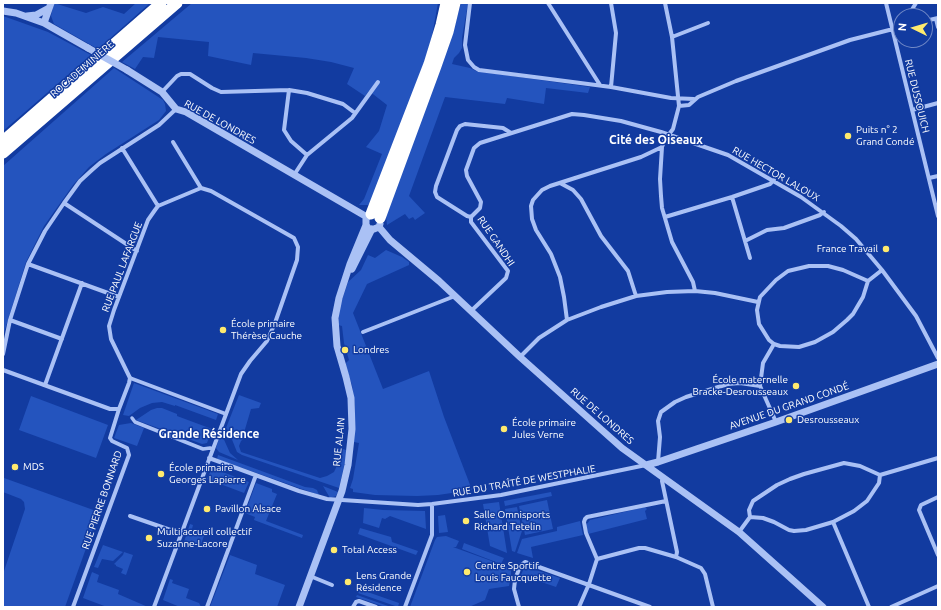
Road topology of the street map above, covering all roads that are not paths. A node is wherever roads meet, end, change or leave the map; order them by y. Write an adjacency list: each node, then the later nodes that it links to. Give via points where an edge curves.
1 (162, 3): 35 (highway, ROCADE MINIÈRE)
2 (445, 3): 19 (highway)
3 (455, 3): 19 (highway, via 448,32)
4 (470, 3): 21 (street, via 464,38 465,51 470,64 474,67 479,70)
5 (548, 3): 21 (street)
6 (611, 3): 22 (street, via 616,33)
7 (666, 3): 18 (street)
8 (886, 3): 17 (street, RUE DUSSOUICH)
9 (178, 4): 39 (highway, ROCADE MINIÈRE)
10 (50, 6): 12 (street); 14 (street)
11 (3, 11): 12 (street, RUE DE LONDRES)
12 (26, 16): 14 (street, RUE DE LONDRES)
13 (937, 18): 16 (street)
14 (44, 23): 24 (street, RUE DE LONDRES, bridge)
15 (708, 23): 18 (street)
16 (938, 27)
17 (892, 29): 26 (street, via 850,40); 30 (street, RUE DUSSOUICH)
18 (672, 37): 25 (street)
19 (427, 78): 54 (highway)
20 (378, 82): 31 (street)
21 (600, 85): 22 (street)
22 (611, 87): 25 (street)
23 (289, 90): 24 (street, via 221,92 195,76 186,74 177,76); 31 (street, via 343,104); 40 (street, via 284,130 291,141)
24 (162, 92): 29 (street, RUE DE LONDRES)
25 (679, 98): 26 (street); 28 (street)
26 (694, 99): 28 (street, via 689,105)
27 (938, 103): 30 (street)
28 (680, 106): 34 (street, via 673,129)
29 (176, 109): 38 (street, via 159,125); 41 (street, RUE DE LONDRES, via 186,112)
30 (912, 110): 43 (street, RUE DUSSOUICH)
31 (355, 113): 40 (street)
32 (563, 116): 33 (street, RUE GANDHI); 34 (street, RUE HECTOR LALOUX, via 578,114 603,117)
33 (511, 133): 52 (street, RUE GANDHI, via 480,143 474,148 466,176 481,205); 52 (street, via 503,128 465,124 457,130 435,192)
34 (668, 134): 37 (street); 44 (street, RUE HECTOR LALOUX, via 728,155)
35 (3, 141)
36 (173, 142): 46 (street)
37 (662, 147): 45 (street, via 641,157); 53 (street, via 660,191)
38 (122, 148): 48 (street, via 80,181); 49 (street)
39 (3, 153)
40 (307, 155): 41 (street)
41 (294, 175): 54 (street, RUE DE LONDRES)
42 (938, 176): 43 (street)
43 (929, 178): 51 (street, RUE DUSSOUICH)
44 (774, 180): 47 (street, via 770,184); 50 (street, RUE HECTOR LALOUX)
45 (560, 183): 64 (street, via 573,190 581,199 601,236 628,271); 69 (street, via 537,194 531,212 534,225 551,254 560,277)
46 (201, 188): 49 (street); 84 (street, via 211,191 294,238 298,247 297,260 275,323 267,341 241,374)
47 (732, 197): 53 (street); 55 (street)
48 (64, 203): 56 (street); 58 (street, via 45,231)
49 (158, 206): 56 (street, RUE PAUL LAFARGUE, via 148,220)
50 (824, 212): 55 (street, via 784,228 767,230); 59 (street, RUE HECTOR LALOUX, via 856,239)
51 (938, 216)
52 (471, 217): 67 (street, RUE GANDHI, via 471,222 508,271 506,278)
53 (665, 217): 62 (street, via 672,242 693,282)
54 (372, 222): 63 (street, RUE DE LONDRES); 96 (street, RUE ALAIN, via 354,266 346,276 336,307 337,346 351,398 352,429 348,465)
55 (745, 241): 57 (street)
56 (137, 251): 65 (street, RUE PAUL LAFARGUE)
57 (750, 258)
58 (28, 264): 61 (street); 68 (street)
59 (882, 270): 60 (street); 77 (street, RUE HECTOR LALOUX, via 916,316)
60 (868, 280): 66 (street, via 836,268 799,268 776,280 763,292); 74 (street, via 859,306 833,332 815,342 798,347)
61 (82, 283): 65 (street); 72 (street)
62 (695, 292): 64 (street); 66 (street, via 715,293)
63 (455, 296): 67 (street, RUE DE LONDRES); 70 (street)
64 (636, 296): 69 (street)
65 (119, 297): 80 (street, RUE PAUL LAFARGUE, via 109,326 111,339)
66 (758, 302): 74 (street, via 758,324)
67 (471, 311): 76 (street, RUE DE LONDRES)
68 (10, 320): 71 (street); 72 (street)
69 (567, 320): 76 (street, via 539,338)
70 (363, 332)
71 (6, 337): 73 (street); 75 (street)
72 (62, 338): 81 (street)
73 (3, 342)
74 (774, 344): 82 (street, via 763,363)
75 (3, 354)
76 (520, 357): 91 (street, RUE DE LONDRES, via 622,448)
77 (938, 358)
78 (938, 364): 86 (street, AVENUE DU GRAND CONDÉ)
79 (3, 370): 81 (street)
80 (130, 378): 83 (street); 84 (street)
81 (45, 385): 83 (street, via 110,409)
82 (760, 386): 86 (street); 90 (street, via 728,384 675,402 661,412 658,421)
83 (119, 409): 111 (street, RUE PIERRE BONNARD, via 110,438 128,448 129,455)
84 (226, 414): 87 (street)
85 (132, 418): 87 (street, via 135,422 203,449)
86 (776, 422): 90 (street, AVENUE DU GRAND CONDÉ)
87 (213, 449): 88 (street)
88 (209, 458): 92 (street, RUE DU TRAÎTÉ DE WESTPHALIE); 103 (street)
89 (938, 458): 93 (street)
90 (658, 462): 91 (street, AVENUE DU GRAND CONDÉ)
91 (646, 465): 94 (street, RUE DE LONDRES); 98 (street, RUE DU TRAÎTÉ DE WESTPHALIE, via 501,495)
92 (256, 475): 96 (street, RUE DU TRAÎTÉ DE WESTPHALIE, via 298,491); 113 (street)
93 (880, 475): 100 (street, via 860,466 844,463 804,474 777,485 752,501); 101 (street, via 879,483 867,502)
94 (663, 478): 97 (street); 102 (street, RUE DE LONDRES)
95 (938, 498): 104 (street, via 922,505 919,510)
96 (338, 501): 98 (street, RUE DU TRAÎTÉ DE WESTPHALIE); 107 (street, RUE ALAIN)
97 (666, 501): 105 (street); 106 (street, via 587,517 586,533)
98 (432, 504): 117 (street, via 432,535)
99 (130, 516): 103 (street)
100 (750, 517): 101 (street, via 763,518 794,531); 102 (street)
101 (833, 522): 123 (street)
102 (739, 532): 122 (street, RUE DE LONDRES)
103 (182, 534): 112 (street)
104 (938, 554)
105 (676, 557): 106 (street, via 639,548); 121 (street, via 701,568 705,574)
106 (597, 559): 108 (street)
107 (310, 576): 109 (street); 114 (street, RUE ALAIN)
108 (589, 584): 118 (street, via 525,562 520,566 515,580 514,589); 119 (street); 120 (street)
109 (332, 585)
110 (938, 586): 124 (street)
111 (73, 607)
112 (154, 607)
113 (207, 607)
114 (299, 607)
115 (353, 607): 116 (street, via 362,601)
116 (376, 607)
117 (405, 607)
118 (519, 607)
119 (579, 607)
120 (650, 607)
121 (713, 607)
122 (823, 607)
123 (869, 607)
124 (891, 607)

